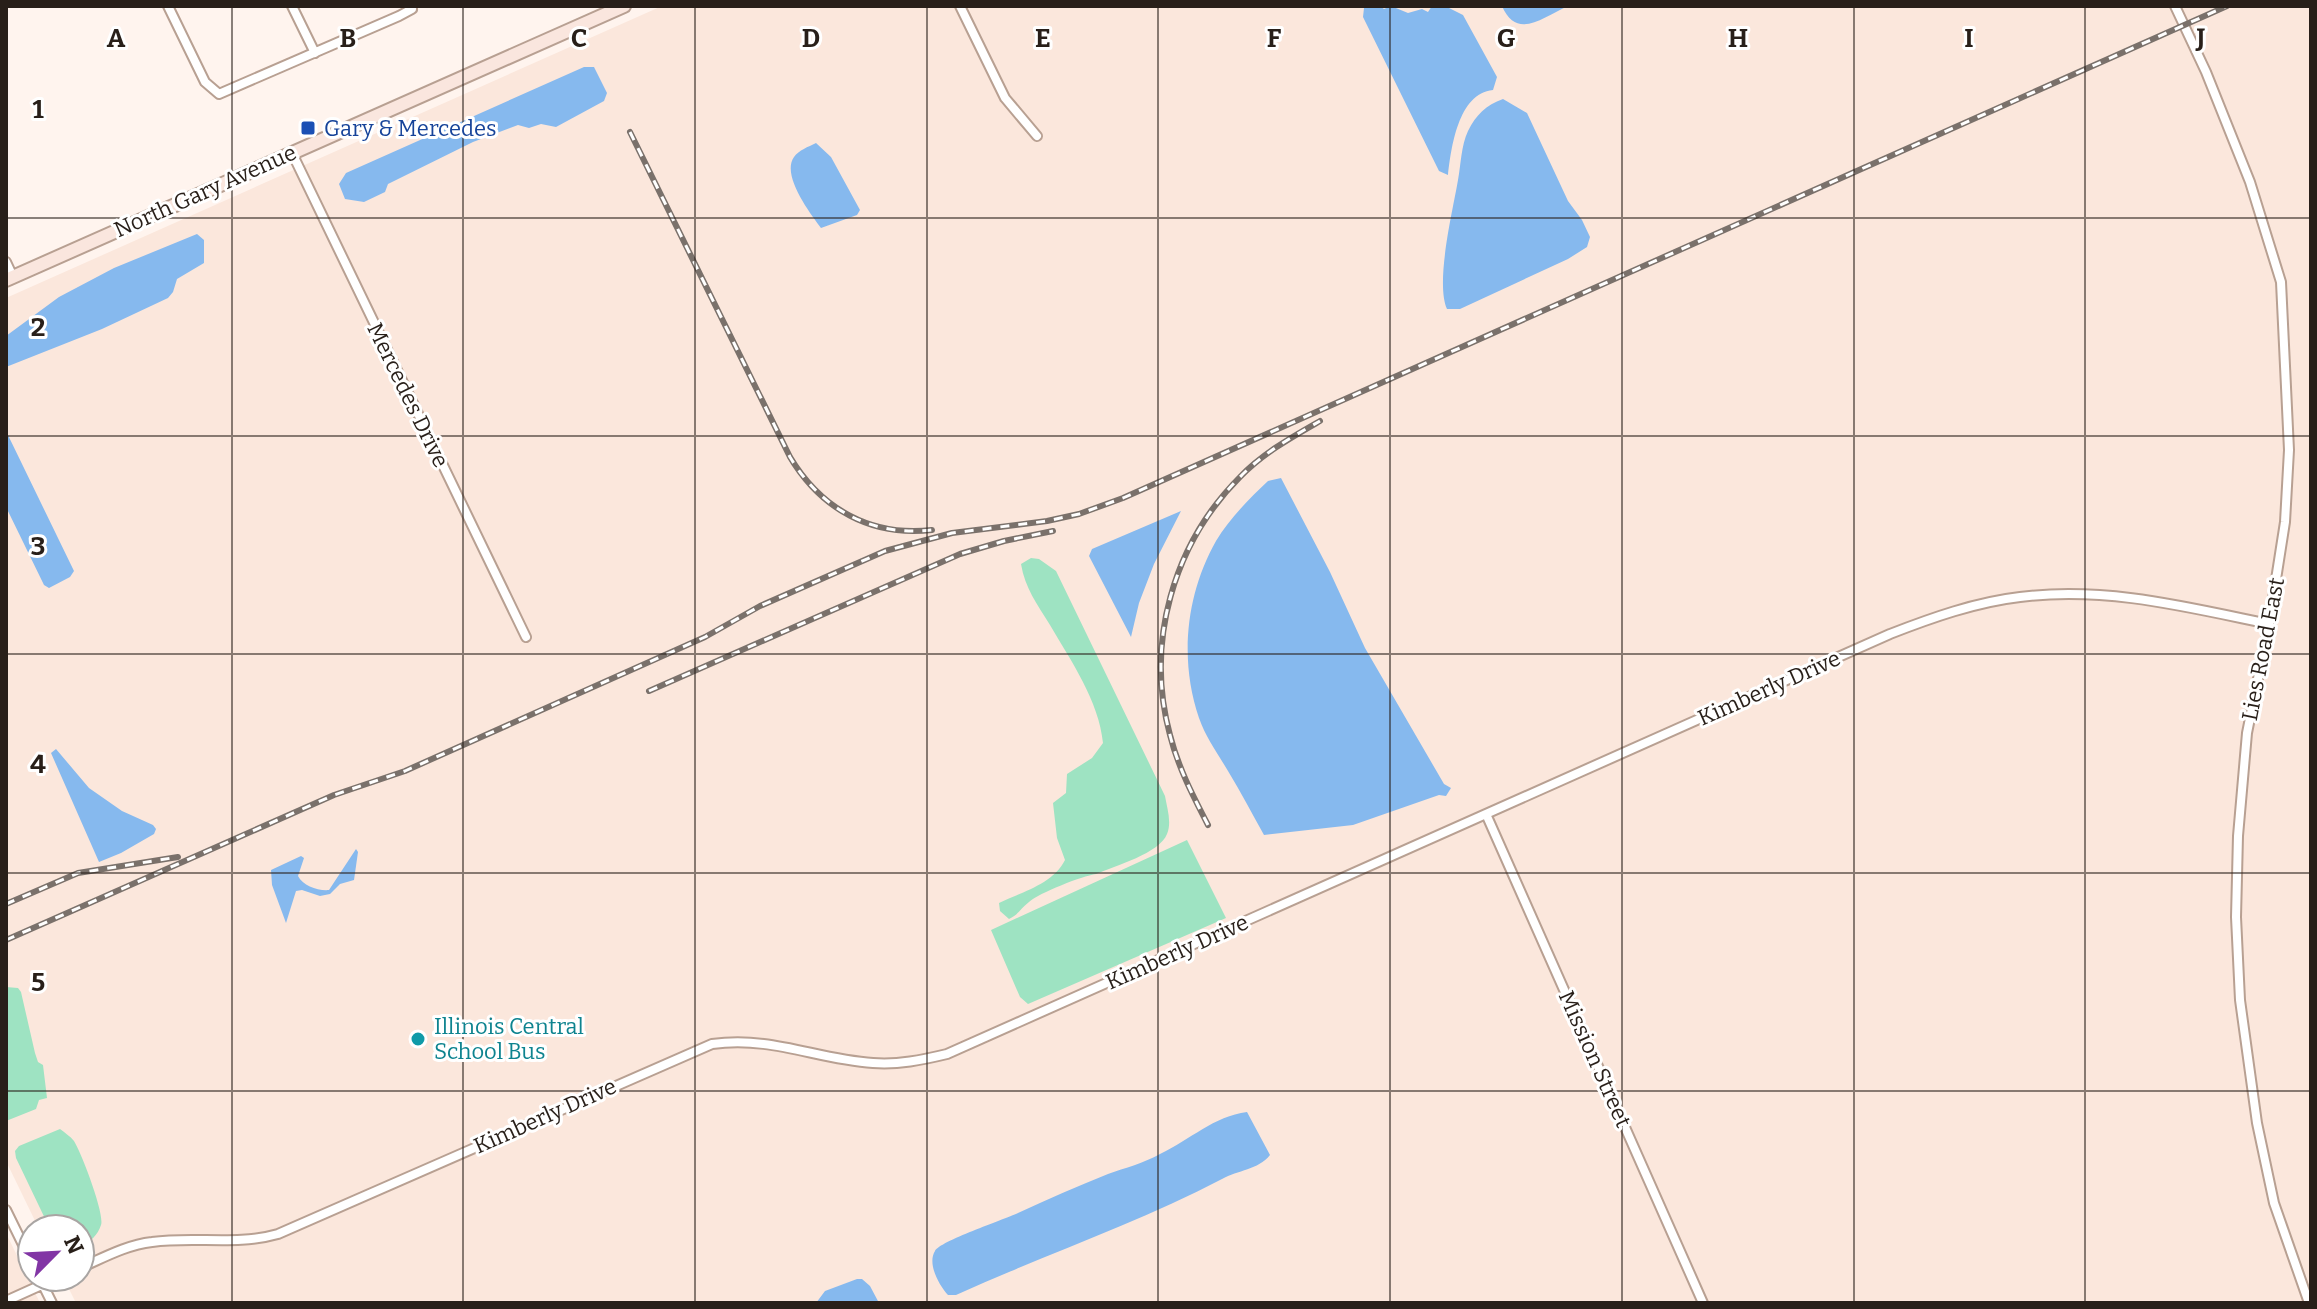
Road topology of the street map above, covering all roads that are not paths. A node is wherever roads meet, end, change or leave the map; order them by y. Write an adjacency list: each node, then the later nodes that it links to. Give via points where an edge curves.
1 (168, 6): 7 (street, via 205,82 219,94)
2 (292, 6): 7 (street)
3 (411, 6): 7 (street)
4 (624, 6): 9 (street, North Gary Avenue)
5 (960, 6): 8 (street, via 1005,98)
6 (2175, 6): 12 (street, Lies Road East, via 2250,182 2281,282 2289,472)
7 (315, 53)
8 (1037, 136)
9 (292, 153): 11 (street, North Gary Avenue); 13 (street, Mercedes Drive)
10 (6, 262): 11 (street)
11 (9, 278)
12 (2269, 624): 14 (street, Kimberly Drive, via 2097,595 2019,597 1947,613); 19 (street, Lies Road East, via 2247,733 2236,872 2238,976 2248,1066 2274,1203)
13 (526, 637)
14 (1486, 814): 17 (street, Kimberly Drive, via 947,1054 870,1063 769,1043 712,1044 278,1234 236,1242 148,1242); 18 (street, Mission Street)
15 (6, 1210): 16 (street)
16 (16, 1230)
17 (96, 1261)
18 (1703, 1303)
19 (2309, 1303)

